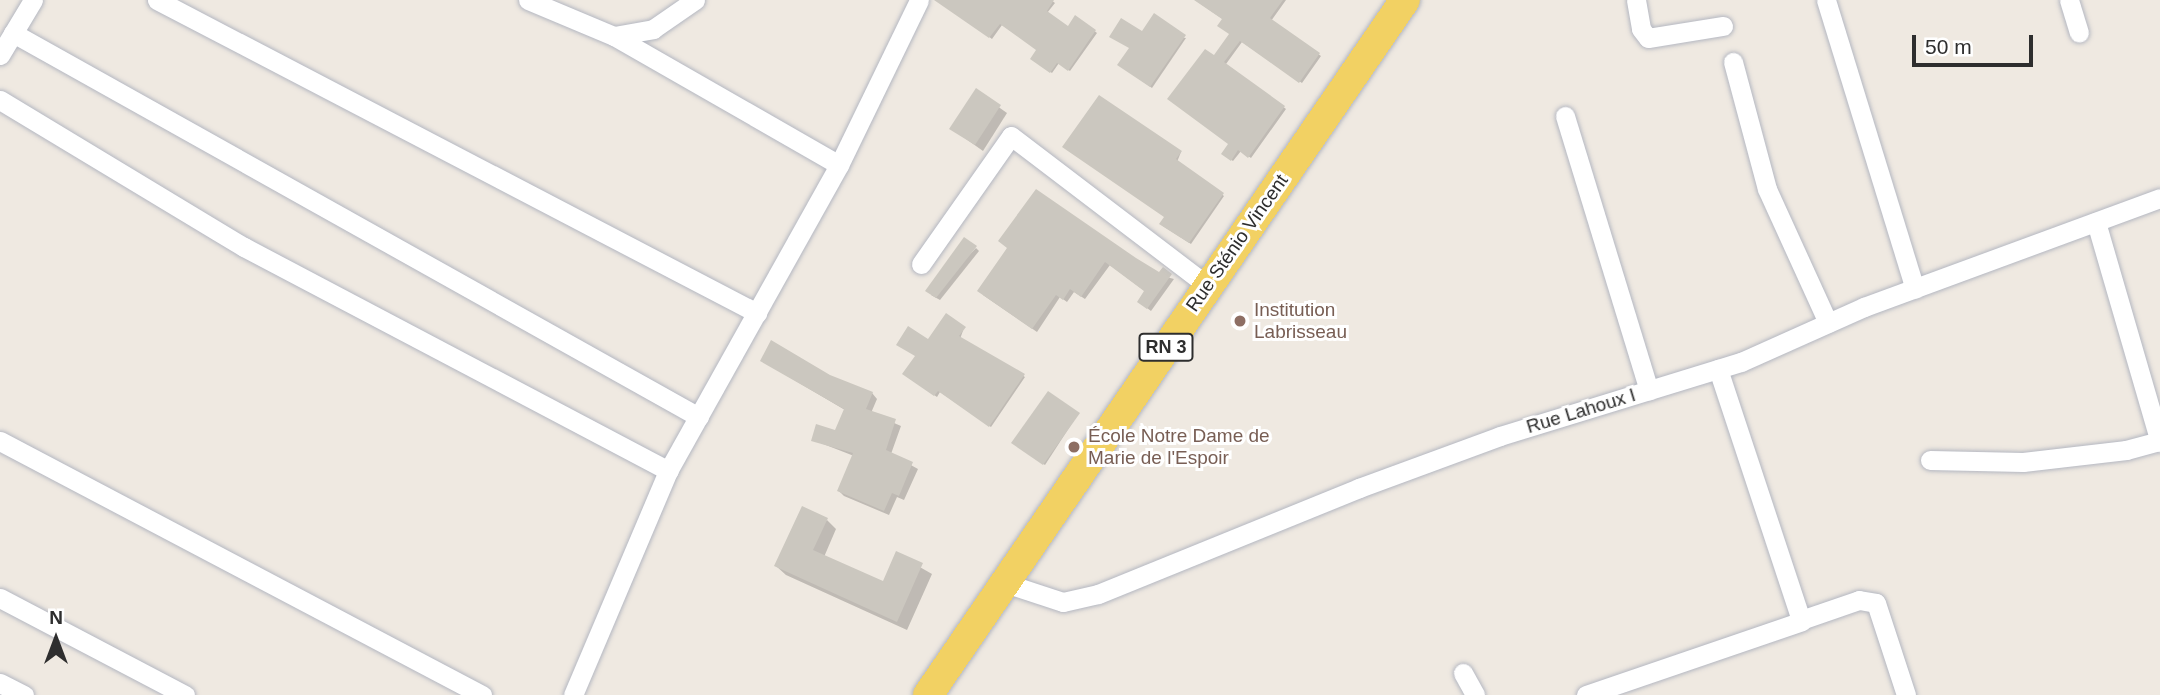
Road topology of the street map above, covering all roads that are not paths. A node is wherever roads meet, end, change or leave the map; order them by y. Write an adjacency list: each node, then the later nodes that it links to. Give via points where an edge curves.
1 (33, 0): 12 (street)
2 (157, 0): 24 (street)
3 (528, 0): 13 (street)
4 (695, 0): 13 (street, via 653,29 634,36)
5 (919, 0): 18 (street)
6 (1405, 0): 22 (main road, Rue Sténio Vincent / RN 3)
7 (1636, 0): 10 (street, via 1641,29 1648,38)
8 (1826, 0): 23 (street)
9 (2069, 0): 11 (street)
10 (1723, 26)
11 (2079, 32)
12 (13, 33): 14 (street); 28 (street)
13 (614, 36): 18 (street)
14 (1, 53)
15 (1733, 62): 25 (street, via 1767,188)
16 (0, 100): 32 (street, via 244,247)
17 (1565, 116): 27 (street)
18 (839, 165): 24 (street)
19 (2160, 198): 20 (street, Rue Lahoux I)
20 (2096, 222): 23 (street, Rue Lahoux I); 30 (street)
21 (921, 264): 22 (street, via 1011,136)
22 (1208, 286): 33 (main road, Rue Sténio Vincent / RN 3)
23 (1915, 289): 25 (street, Rue Lahoux I)
24 (757, 313): 28 (street)
25 (1828, 323): 26 (street, Rue Lahoux I)
26 (1718, 369): 27 (street, Rue Lahoux I); 35 (street)
27 (1649, 390): 33 (street, Rue Lahoux I, via 1500,436 1359,488 1098,594 1063,602)
28 (699, 417): 32 (street)
29 (0, 441): 40 (street)
30 (2160, 441): 31 (street, via 2126,450 2023,462)
31 (1930, 460)
32 (668, 471): 41 (street)
33 (1002, 582): 42 (main road, Rue Sténio Vincent / RN 3)
34 (0, 598): 39 (street)
35 (1802, 621): 44 (street); 45 (street, via 1859,600 1876,603)
36 (1463, 673): 43 (street)
37 (0, 683): 38 (street)
38 (24, 695)
39 (185, 695)
40 (482, 695)
41 (573, 695)
42 (928, 695)
43 (1475, 695)
44 (1586, 695)
45 (1906, 695)

